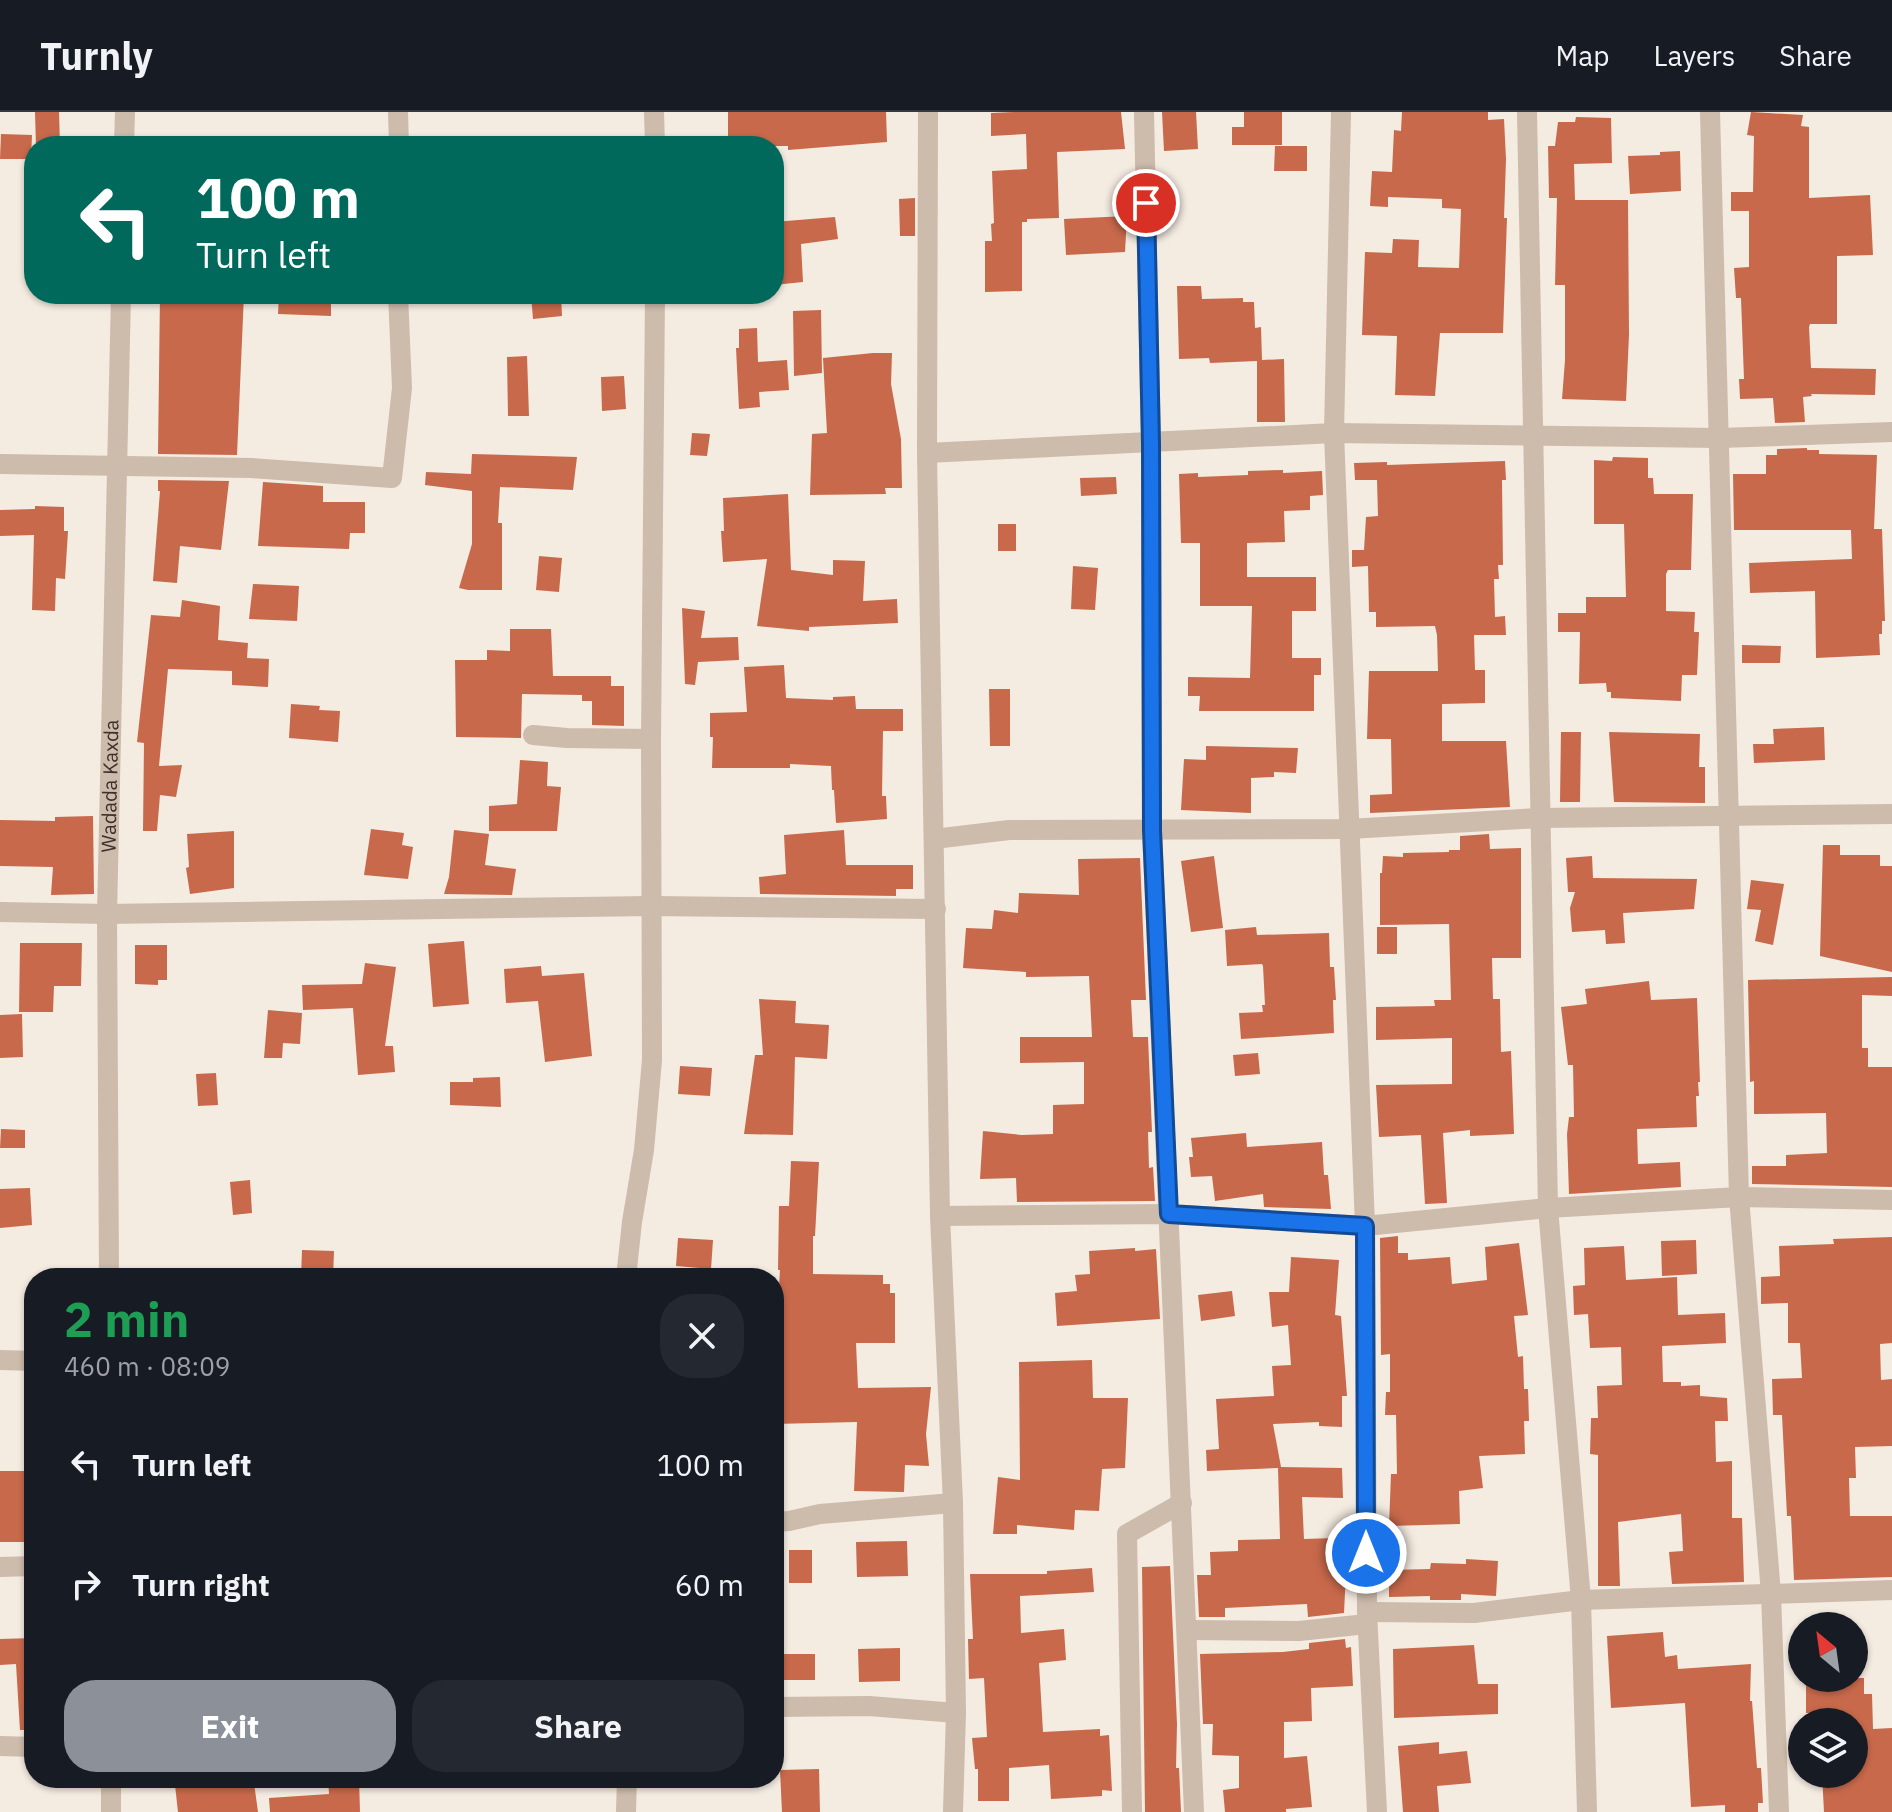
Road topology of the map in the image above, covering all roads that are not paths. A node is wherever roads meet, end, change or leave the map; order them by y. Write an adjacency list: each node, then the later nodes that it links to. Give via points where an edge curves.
1 (125, 112): 9 (street)
2 (398, 112): 10 (street)
3 (654, 112): 11 (street)
4 (928, 112): 20 (street)
5 (1144, 112): 19 (street)
6 (1341, 112): 16 (street)
7 (1527, 112): 17 (street)
8 (1710, 112): 18 (street)
9 (124, 136)
10 (399, 136)
11 (655, 136)
12 (121, 304): 22 (street, Wadada Kaxda)
13 (398, 304): 22 (street, via 402,388 392,478 251,468)
14 (655, 304): 24 (street)
15 (1892, 432): 18 (street)
16 (1334, 433): 17 (street); 19 (street); 28 (street)
17 (1532, 436): 18 (street); 27 (street)
18 (1720, 438): 26 (street)
19 (1151, 444): 20 (street); 29 (street)
20 (927, 453): 30 (street)
21 (0, 464): 22 (street)
22 (117, 467): 34 (street, Wadada Kaxda)
23 (533, 735): 24 (street)
24 (651, 739): 31 (street)
25 (1892, 814): 26 (street)
26 (1729, 816): 27 (street); 35 (street)
27 (1539, 818): 28 (street); 37 (street)
28 (1349, 829): 29 (street); 40 (street)
29 (1152, 830): 30 (street, via 1009,830); 38 (street)
30 (934, 839): 32 (street)
31 (651, 906): 32 (street); 34 (street); 42 (street, via 652,1060)
32 (936, 909): 39 (street)
33 (0, 912): 34 (street)
34 (107, 914): 41 (street, Wadada Kaxda)
35 (1739, 1197): 36 (street); 37 (street); 51 (street)
36 (1892, 1200)
37 (1548, 1208): 40 (street); 52 (street)
38 (1169, 1214): 39 (street); 40 (street); 46 (street)
39 (940, 1216): 45 (street)
40 (1365, 1226): 53 (street)
41 (109, 1268)
42 (627, 1268)
43 (0, 1360): 44 (street)
44 (24, 1361)
45 (953, 1503): 47 (street); 56 (street)
46 (1182, 1503): 54 (street); 64 (street, via 1127,1534)
47 (784, 1521)
48 (24, 1566): 49 (street)
49 (0, 1567)
50 (1892, 1590): 51 (street)
51 (1771, 1594): 52 (street); 68 (street)
52 (1581, 1600): 53 (street); 67 (street)
53 (1367, 1618): 54 (street, via 1299,1631); 66 (street)
54 (1187, 1630): 65 (street)
55 (784, 1707): 56 (street)
56 (956, 1713): 63 (street)
57 (0, 1746): 58 (street)
58 (24, 1747)
59 (111, 1788): 61 (street)
60 (627, 1788): 62 (street)
61 (111, 1812)
62 (626, 1812)
63 (953, 1812)
64 (1132, 1812)
65 (1194, 1812)
66 (1377, 1812)
67 (1587, 1812)
68 (1779, 1812)

